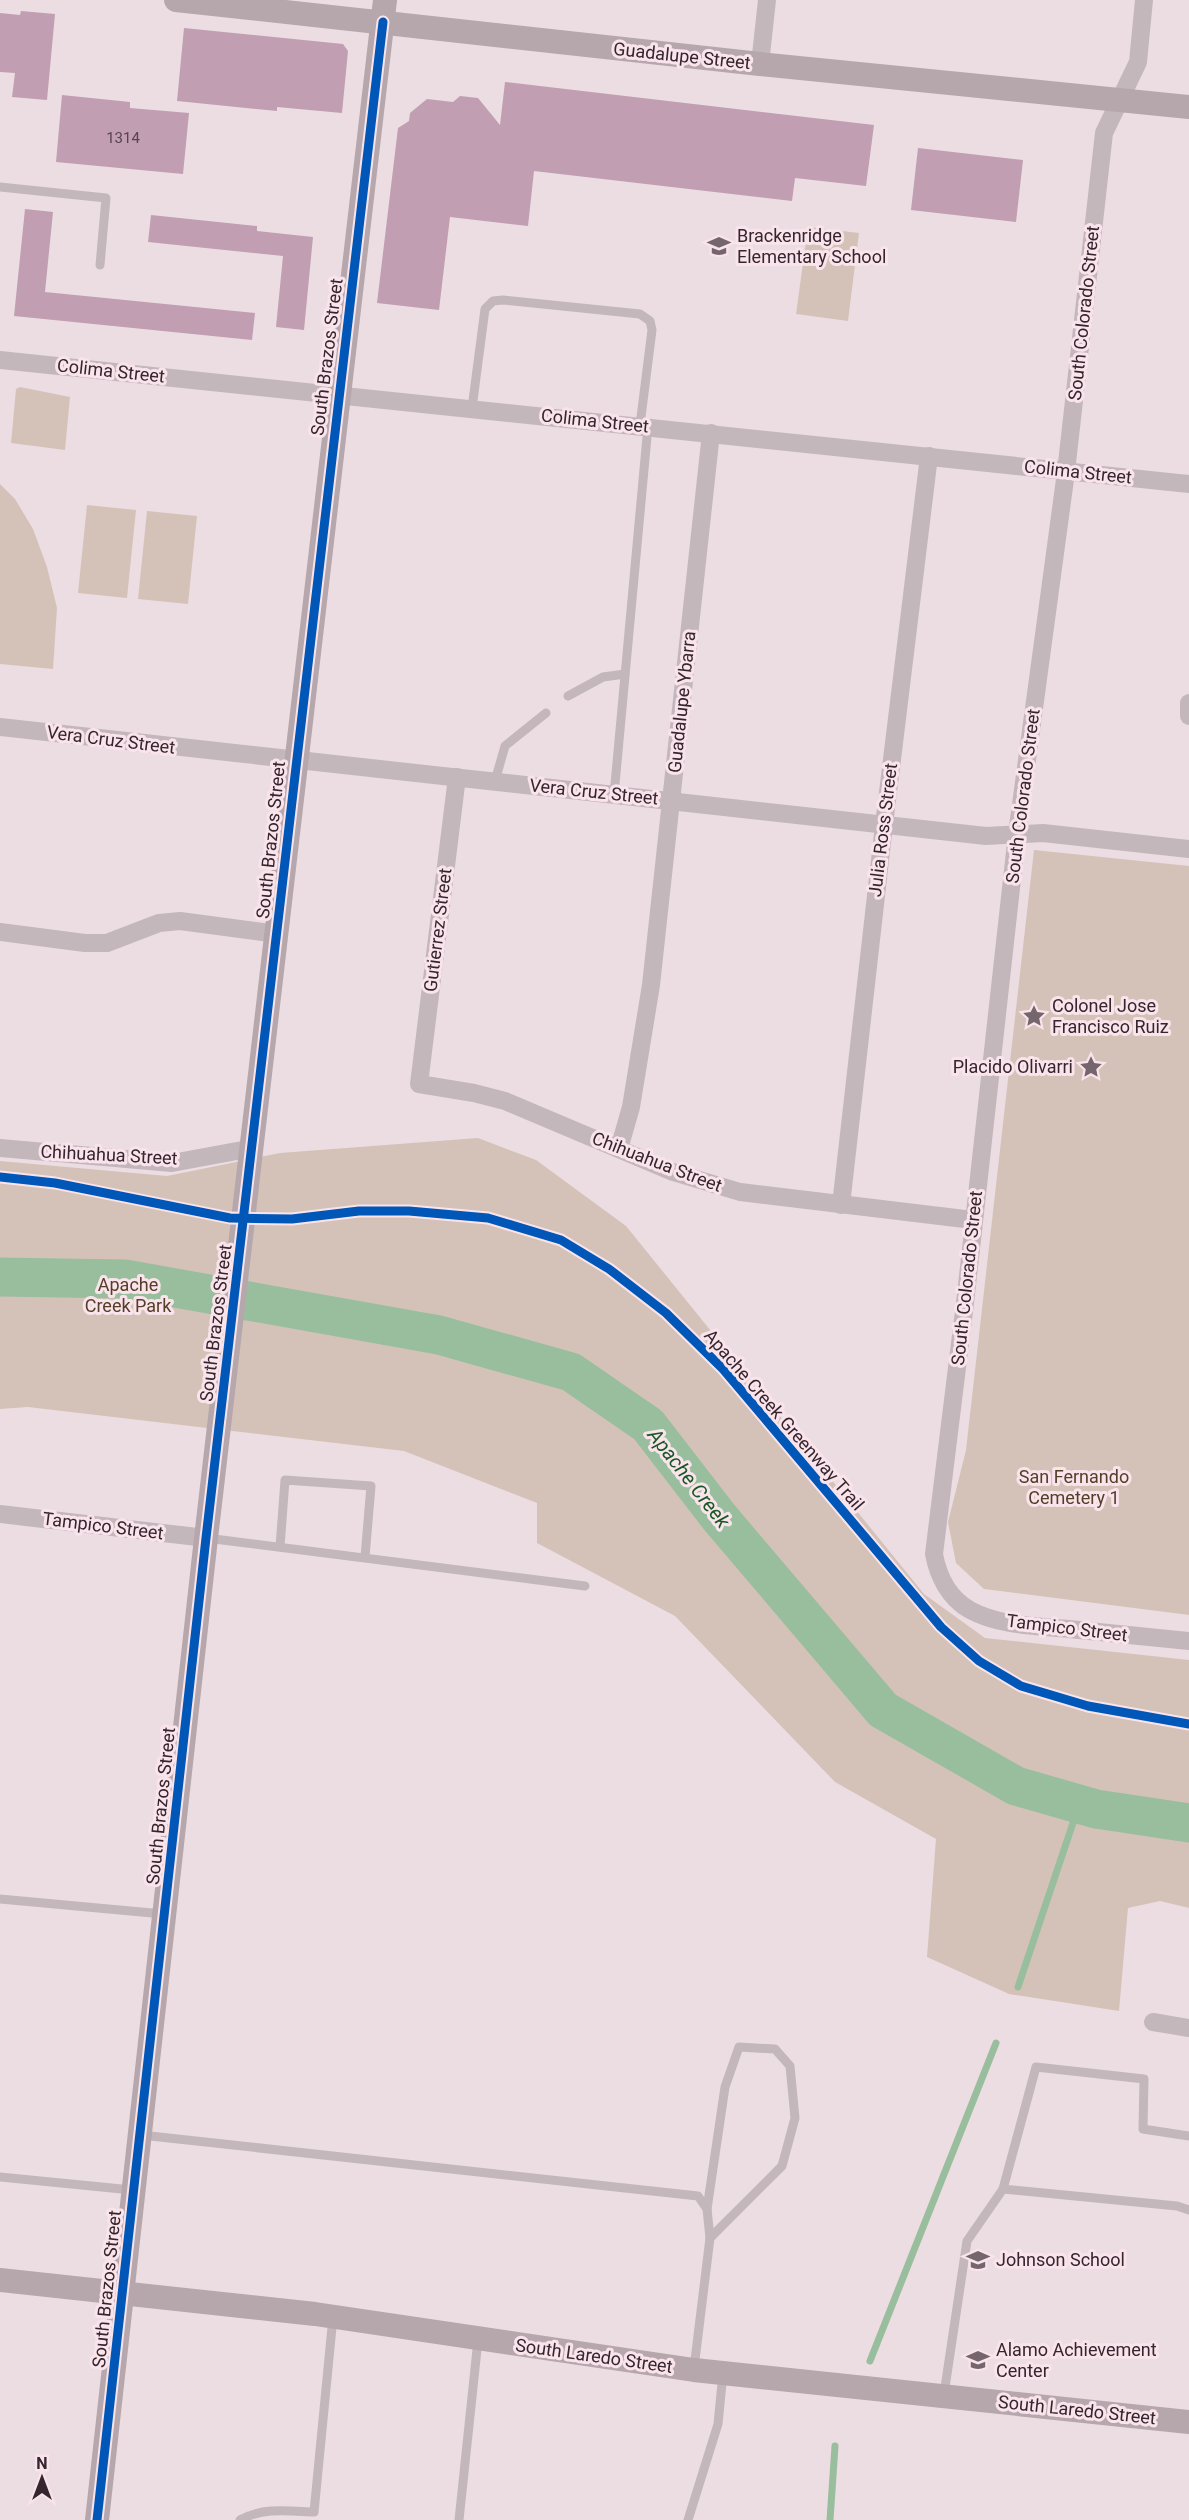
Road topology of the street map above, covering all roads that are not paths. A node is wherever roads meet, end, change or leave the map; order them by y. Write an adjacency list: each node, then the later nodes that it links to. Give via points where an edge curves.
1 (176, 0): 4 (street, Guadalupe Street)
2 (767, 0): 6 (street)
3 (1144, 0): 7 (street, South Colorado Street, via 1138,62)
4 (207, 2): 5 (street, Guadalupe Street)
5 (384, 11): 6 (street, Guadalupe Street); 12 (street, South Brazos Street)
6 (760, 64): 7 (street, Guadalupe Street)
7 (1119, 100): 8 (street, Guadalupe Street); 17 (street, South Colorado Street, via 1104,133)
8 (1189, 107)
9 (0, 187): 10 (lane, via 106,198)
10 (100, 265)
11 (0, 360): 12 (street, Colima Street)
12 (340, 394): 13 (street, Colima Street); 25 (street, South Brazos Street)
13 (472, 408): 14 (street, Colima Street); 14 (lane, via 485,309 493,301 640,314 650,321 652,330)
14 (644, 426): 15 (street, Colima Street); 19 (lane)
15 (711, 432): 16 (street, Colima Street); 29 (street, Guadalupe Ybarra)
16 (929, 456): 17 (street, Colima Street); 30 (street, Julia Ross Street)
17 (1066, 472): 18 (street, Colima Street); 31 (street, South Colorado Street)
18 (1189, 484)
19 (625, 674): 20 (lane, via 603,677); 28 (lane)
20 (568, 696)
21 (1189, 703): 23 (street)
22 (546, 712): 27 (lane, via 505,746)
23 (1189, 716)
24 (0, 727): 25 (street, Vera Cruz Street)
25 (297, 762): 26 (street, Vera Cruz Street); 34 (street, South Brazos Street)
26 (458, 777): 27 (street, Vera Cruz Street); 35 (street, Gutierrez Street)
27 (495, 781): 28 (street, Vera Cruz Street)
28 (614, 795): 29 (street, Vera Cruz Street)
29 (671, 801): 30 (street, Vera Cruz Street); 38 (street, Guadalupe Ybarra, via 649,995 632,1107)
30 (884, 825): 31 (street, Vera Cruz Street, via 986,836); 39 (street, Julia Ross Street)
31 (1017, 834): 32 (street, Vera Cruz Street, via 1043,833); 40 (street, South Colorado Street)
32 (1189, 849)
33 (0, 932): 34 (street, via 107,943 159,923 180,921)
34 (278, 934): 37 (street, South Brazos Street)
35 (418, 1084): 38 (street, Chihuahua Street, via 505,1101)
36 (0, 1148): 37 (street, Chihuahua Street, via 172,1163)
37 (253, 1148): 42 (street, South Brazos Street)
38 (620, 1149): 39 (street, Chihuahua Street, via 673,1172 740,1192)
39 (841, 1205): 40 (street, Chihuahua Street)
40 (973, 1221): 46 (street, South Colorado Street, via 935,1533 937,1574)
41 (0, 1514): 42 (street, Tampico Street)
42 (206, 1538): 43 (lane); 49 (street, South Brazos Street)
43 (280, 1547): 44 (lane); 44 (lane, via 285,1480 371,1486)
44 (365, 1557): 45 (lane)
45 (585, 1587)
46 (952, 1594): 47 (street, Tampico Street, via 969,1609 993,1619)
47 (1189, 1641)
48 (0, 1899): 49 (lane)
49 (166, 1914): 52 (street, South Brazos Street)
50 (1153, 2022): 51 (street)
51 (1189, 2028)
52 (141, 2135): 56 (street, South Brazos Street); 57 (lane, via 686,2194 698,2196)
53 (1189, 2136): 55 (lane, via 1143,2129 1144,2079 1036,2067)
54 (0, 2177): 56 (lane)
55 (1002, 2189): 58 (lane); 66 (lane, via 967,2241)
56 (135, 2190): 61 (street, South Brazos Street)
57 (707, 2209): 59 (lane); 59 (lane, via 725,2086 739,2048 775,2049 790,2066 795,2118 782,2166)
58 (1189, 2210)
59 (710, 2238): 64 (lane)
60 (0, 2280): 61 (street, South Laredo Street)
61 (123, 2294): 62 (street, South Laredo Street); 68 (street, South Brazos Street)
62 (333, 2317): 63 (street, South Laredo Street); 69 (lane, via 315,2512 271,2510)
63 (478, 2340): 64 (street, South Laredo Street); 70 (lane)
64 (694, 2370): 65 (street, South Laredo Street)
65 (723, 2373): 66 (street, South Laredo Street); 71 (lane, via 718,2424)
66 (944, 2397): 67 (street, South Laredo Street)
67 (1189, 2422)
68 (97, 2520)
69 (240, 2520)
70 (459, 2520)
71 (688, 2520)

